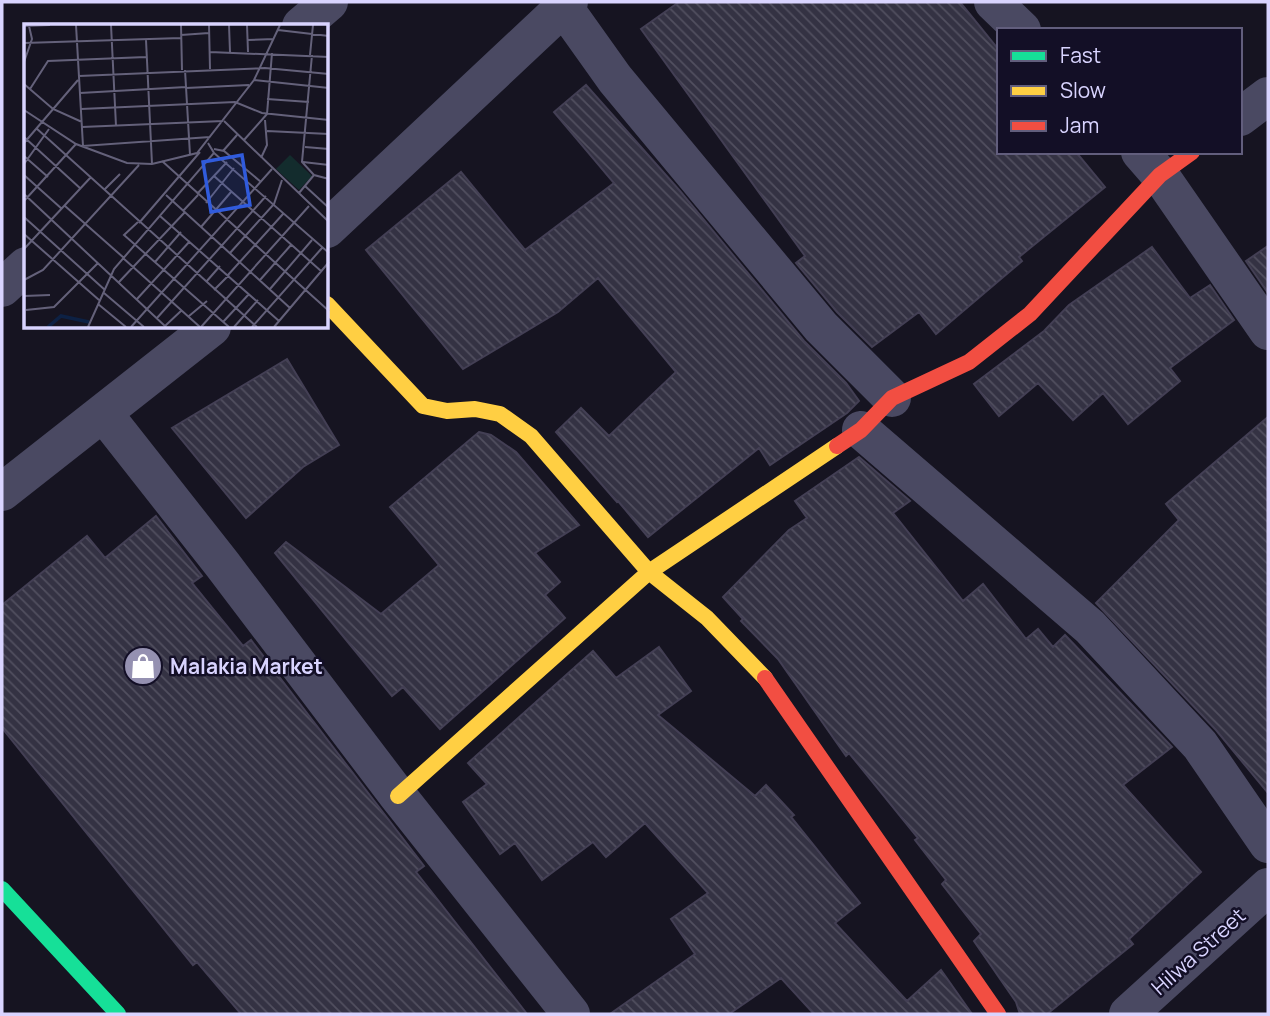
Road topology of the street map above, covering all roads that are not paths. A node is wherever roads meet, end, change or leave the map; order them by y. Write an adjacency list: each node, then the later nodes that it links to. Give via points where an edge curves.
1 (329, 2): 4 (street)
2 (993, 2): 5 (street)
3 (566, 4): 10 (street); 16 (street, via 615,79 821,327)
4 (303, 24)
5 (1020, 28)
6 (1268, 96): 7 (street)
7 (1242, 116)
8 (1185, 154): 9 (street)
9 (1150, 164): 15 (street); 16 (street, via 1030,314 969,362)
10 (329, 227)
11 (24, 268): 12 (street)
12 (2, 288)
13 (329, 306): 20 (street, via 423,406 500,414 531,436)
14 (210, 329): 17 (street)
15 (1268, 331)
16 (892, 398): 18 (street)
17 (104, 414): 19 (street); 21 (street)
18 (861, 430): 20 (street); 22 (street, via 1090,627 1200,745)
19 (2, 492)
20 (649, 572): 21 (street); 27 (street, via 707,618 760,671)
21 (398, 796): 26 (street)
22 (1268, 844)
23 (1268, 887): 28 (street, Hilwa Street)
24 (2, 889): 25 (street)
25 (118, 1014)
26 (571, 1014)
27 (998, 1014)
28 (1128, 1014)

